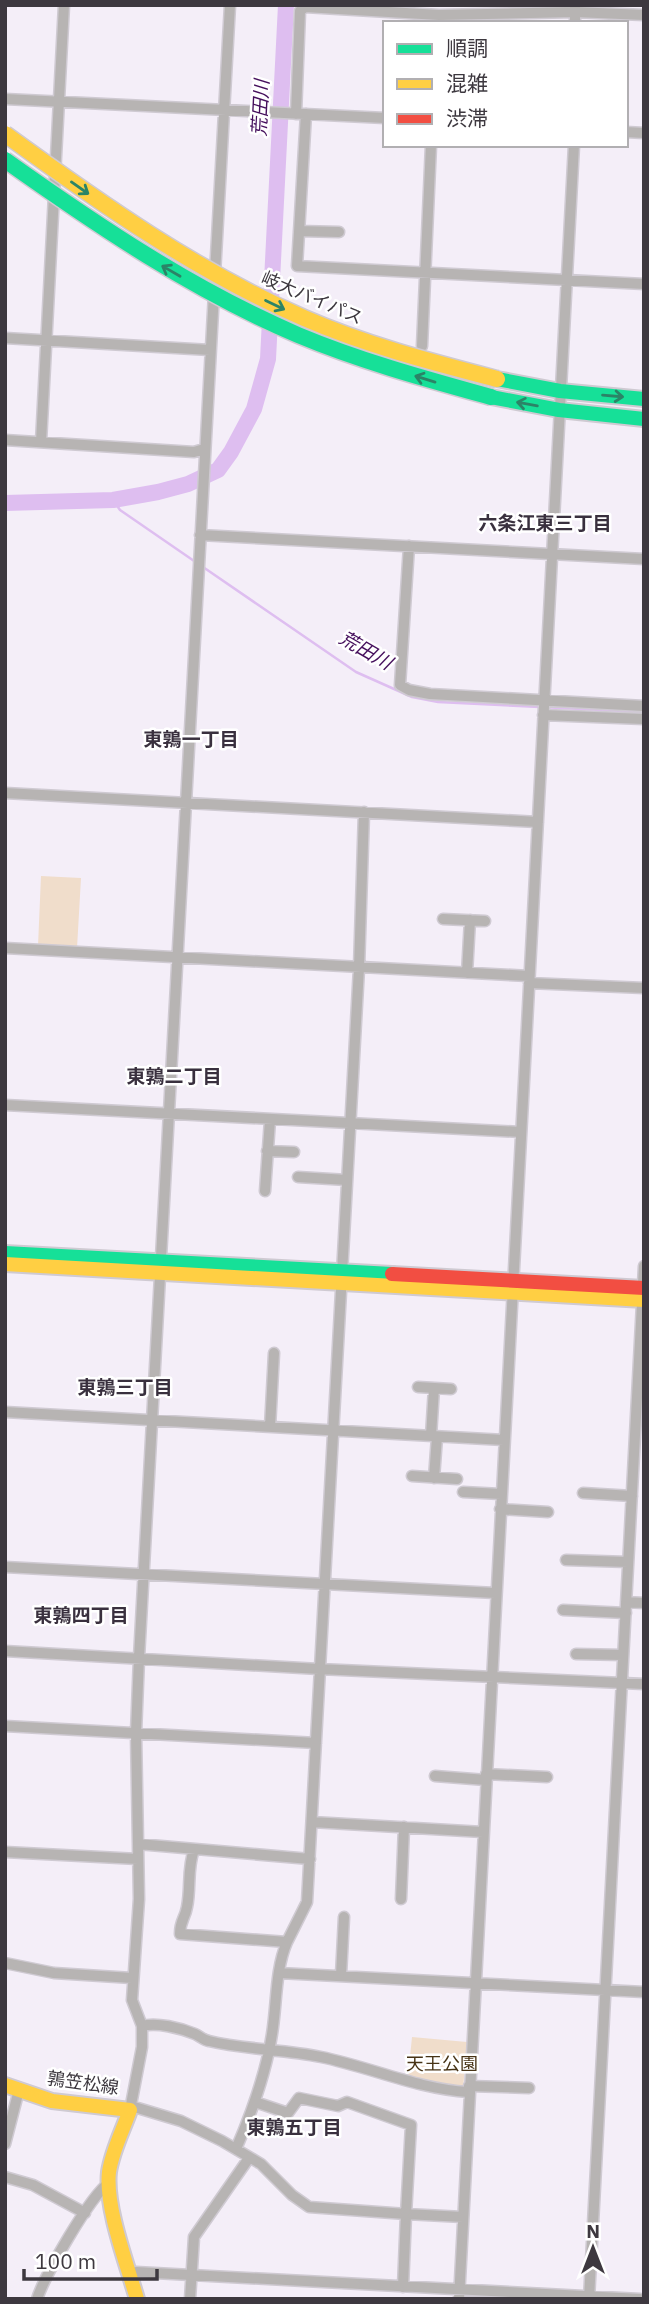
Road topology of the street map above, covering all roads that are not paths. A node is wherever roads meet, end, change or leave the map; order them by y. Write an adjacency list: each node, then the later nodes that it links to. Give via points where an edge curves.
1 (64, 5): 9 (street)
2 (230, 5): 10 (street)
3 (355, 8): 4 (street); 11 (street, via 305,7 300,11)
4 (421, 10): 7 (street)
5 (575, 13): 6 (street); 7 (street)
6 (644, 15)
7 (439, 19)
8 (5, 99): 9 (street)
9 (59, 101): 10 (street); 23 (street)
10 (224, 110): 11 (street); 25 (street)
11 (298, 114): 12 (street); 17 (street)
12 (383, 118)
13 (5, 134): 26 (main road, 岐大バイパス, one-way to 26, bridge, via 200,267 305,319 379,346 497,379)
14 (431, 147): 19 (street)
15 (574, 147): 20 (street)
16 (5, 160): 28 (main road, 岐大バイパス, one-way to 16, bridge, via 417,376 276,325 129,246)
17 (299, 231): 18 (street); 19 (street, via 298,266)
18 (339, 232)
19 (425, 272): 20 (street); 24 (street)
20 (566, 279): 21 (street); 26 (street)
21 (644, 284)
22 (5, 338): 23 (street)
23 (46, 340): 25 (street); 31 (street)
24 (422, 346)
25 (210, 350): 32 (street)
26 (561, 391): 27 (main road, 岐大バイパス, one-way to 27); 28 (street)
27 (644, 399)
28 (559, 410): 29 (main road, 岐大バイパス); 35 (street)
29 (644, 419)
30 (5, 440): 31 (street)
31 (41, 442): 32 (street)
32 (204, 454): 33 (street)
33 (200, 535): 34 (street); 41 (street)
34 (409, 546): 35 (street); 38 (street, via 400,685 429,694)
35 (552, 554): 36 (street); 38 (street)
36 (644, 559)
37 (644, 706): 38 (street)
38 (543, 707): 39 (street); 43 (street)
39 (644, 719)
40 (5, 793): 41 (street)
41 (186, 803): 42 (street); 48 (street)
42 (365, 813): 43 (street); 49 (street)
43 (538, 822): 51 (street)
44 (443, 919): 45 (street)
45 (470, 920): 46 (street); 50 (street)
46 (485, 921)
47 (5, 948): 48 (street)
48 (178, 958): 49 (street); 54 (street)
49 (359, 968): 50 (street); 56 (street)
50 (467, 973): 51 (street)
51 (529, 979): 52 (street); 57 (street)
52 (644, 988)
53 (5, 1105): 54 (street)
54 (169, 1115): 55 (street); 66 (street)
55 (270, 1120): 56 (street); 58 (street)
56 (350, 1124): 57 (street); 61 (street)
57 (521, 1132): 68 (street)
58 (267, 1151): 59 (street); 62 (street)
59 (294, 1152)
60 (298, 1177): 61 (street)
61 (347, 1180): 67 (street)
62 (265, 1191)
63 (5, 1253): 66 (main road)
64 (5, 1264): 66 (main road)
65 (644, 1266): 69 (street)
66 (161, 1267): 67 (main road); 76 (street)
67 (342, 1277): 68 (main road); 78 (street)
68 (513, 1287): 69 (main road); 80 (street)
69 (643, 1294): 74 (street)
70 (274, 1353): 77 (street)
71 (418, 1387): 72 (street)
72 (434, 1388): 73 (street); 79 (street)
73 (451, 1389)
74 (640, 1400): 87 (street)
75 (5, 1412): 76 (street)
76 (153, 1420): 77 (street); 93 (street)
77 (270, 1427): 78 (street)
78 (333, 1431): 79 (street); 94 (street)
79 (434, 1436): 80 (street); 82 (street)
80 (504, 1440): 86 (street)
81 (412, 1476): 82 (street)
82 (434, 1478): 83 (street)
83 (457, 1479)
84 (464, 1492): 86 (street)
85 (583, 1493): 87 (street)
86 (501, 1494): 88 (street)
87 (632, 1496): 91 (street)
88 (500, 1509): 89 (street); 95 (street)
89 (548, 1512)
90 (566, 1560): 91 (street)
91 (628, 1562): 96 (street)
92 (5, 1567): 93 (street)
93 (144, 1574): 94 (street); 103 (street)
94 (324, 1584): 95 (street); 104 (street)
95 (495, 1593): 105 (street)
96 (626, 1602): 97 (street); 99 (street)
97 (644, 1603)
98 (563, 1610): 99 (street)
99 (626, 1613): 102 (street)
100 (5, 1651): 103 (street)
101 (576, 1654): 102 (street)
102 (623, 1655): 106 (street)
103 (139, 1658): 104 (street); 109 (street)
104 (319, 1669): 105 (street); 110 (street)
105 (492, 1676): 106 (street); 112 (street)
106 (622, 1682): 107 (street); 130 (street)
107 (644, 1684)
108 (5, 1726): 109 (street)
109 (136, 1733): 110 (street); 117 (street)
110 (316, 1743): 114 (street)
111 (435, 1776): 112 (street)
112 (486, 1777): 113 (street); 116 (street)
113 (547, 1777)
114 (312, 1822): 115 (street); 121 (street)
115 (404, 1827): 116 (street); 122 (street)
116 (483, 1832): 129 (street)
117 (138, 1844): 118 (street); 120 (street)
118 (194, 1850): 121 (street); 124 (street, via 180,1934)
119 (5, 1852): 120 (street)
120 (138, 1859): 128 (street)
121 (310, 1859): 124 (street, via 307,1902)
122 (401, 1899)
123 (344, 1917): 127 (street)
124 (287, 1942): 126 (street)
125 (5, 1963): 128 (street, via 54,1973)
126 (279, 1973): 127 (street); 133 (street)
127 (341, 1975): 129 (street)
128 (132, 1978): 132 (street, via 132,2000)
129 (475, 1984): 130 (street); 136 (street)
130 (606, 1989): 131 (street); 151 (street)
131 (644, 1992)
132 (142, 2026): 133 (street, via 152,2024 243,2048); 138 (street)
133 (270, 2049): 136 (street, via 365,2067 443,2091); 137 (street)
134 (12, 2087): 138 (main road, 鶉笠松線, via 52,2101); 139 (street)
135 (529, 2088): 136 (street)
136 (468, 2089): 146 (street)
137 (256, 2102): 140 (street); 145 (street, via 288,2113 299,2098 338,2106 347,2102 411,2125)
138 (131, 2108): 140 (street, via 181,2121); 143 (main road, 鶉笠松線)
139 (5, 2144)
140 (236, 2149): 141 (street)
141 (249, 2158): 145 (street, via 309,2207); 148 (street, via 194,2237)
142 (5, 2177): 144 (street, via 33,2185)
143 (109, 2183): 144 (street); 147 (main road, 鶉笠松線)
144 (85, 2213): 152 (street)
145 (406, 2214): 146 (street); 149 (street)
146 (463, 2217): 150 (street)
147 (130, 2275): 148 (street); 153 (main road, 鶉笠松線)
148 (191, 2276): 149 (street); 154 (street)
149 (403, 2287): 150 (street)
150 (459, 2294): 151 (street)
151 (589, 2297): 155 (street)
152 (37, 2299)
153 (137, 2299)
154 (190, 2299)
155 (640, 2299)

